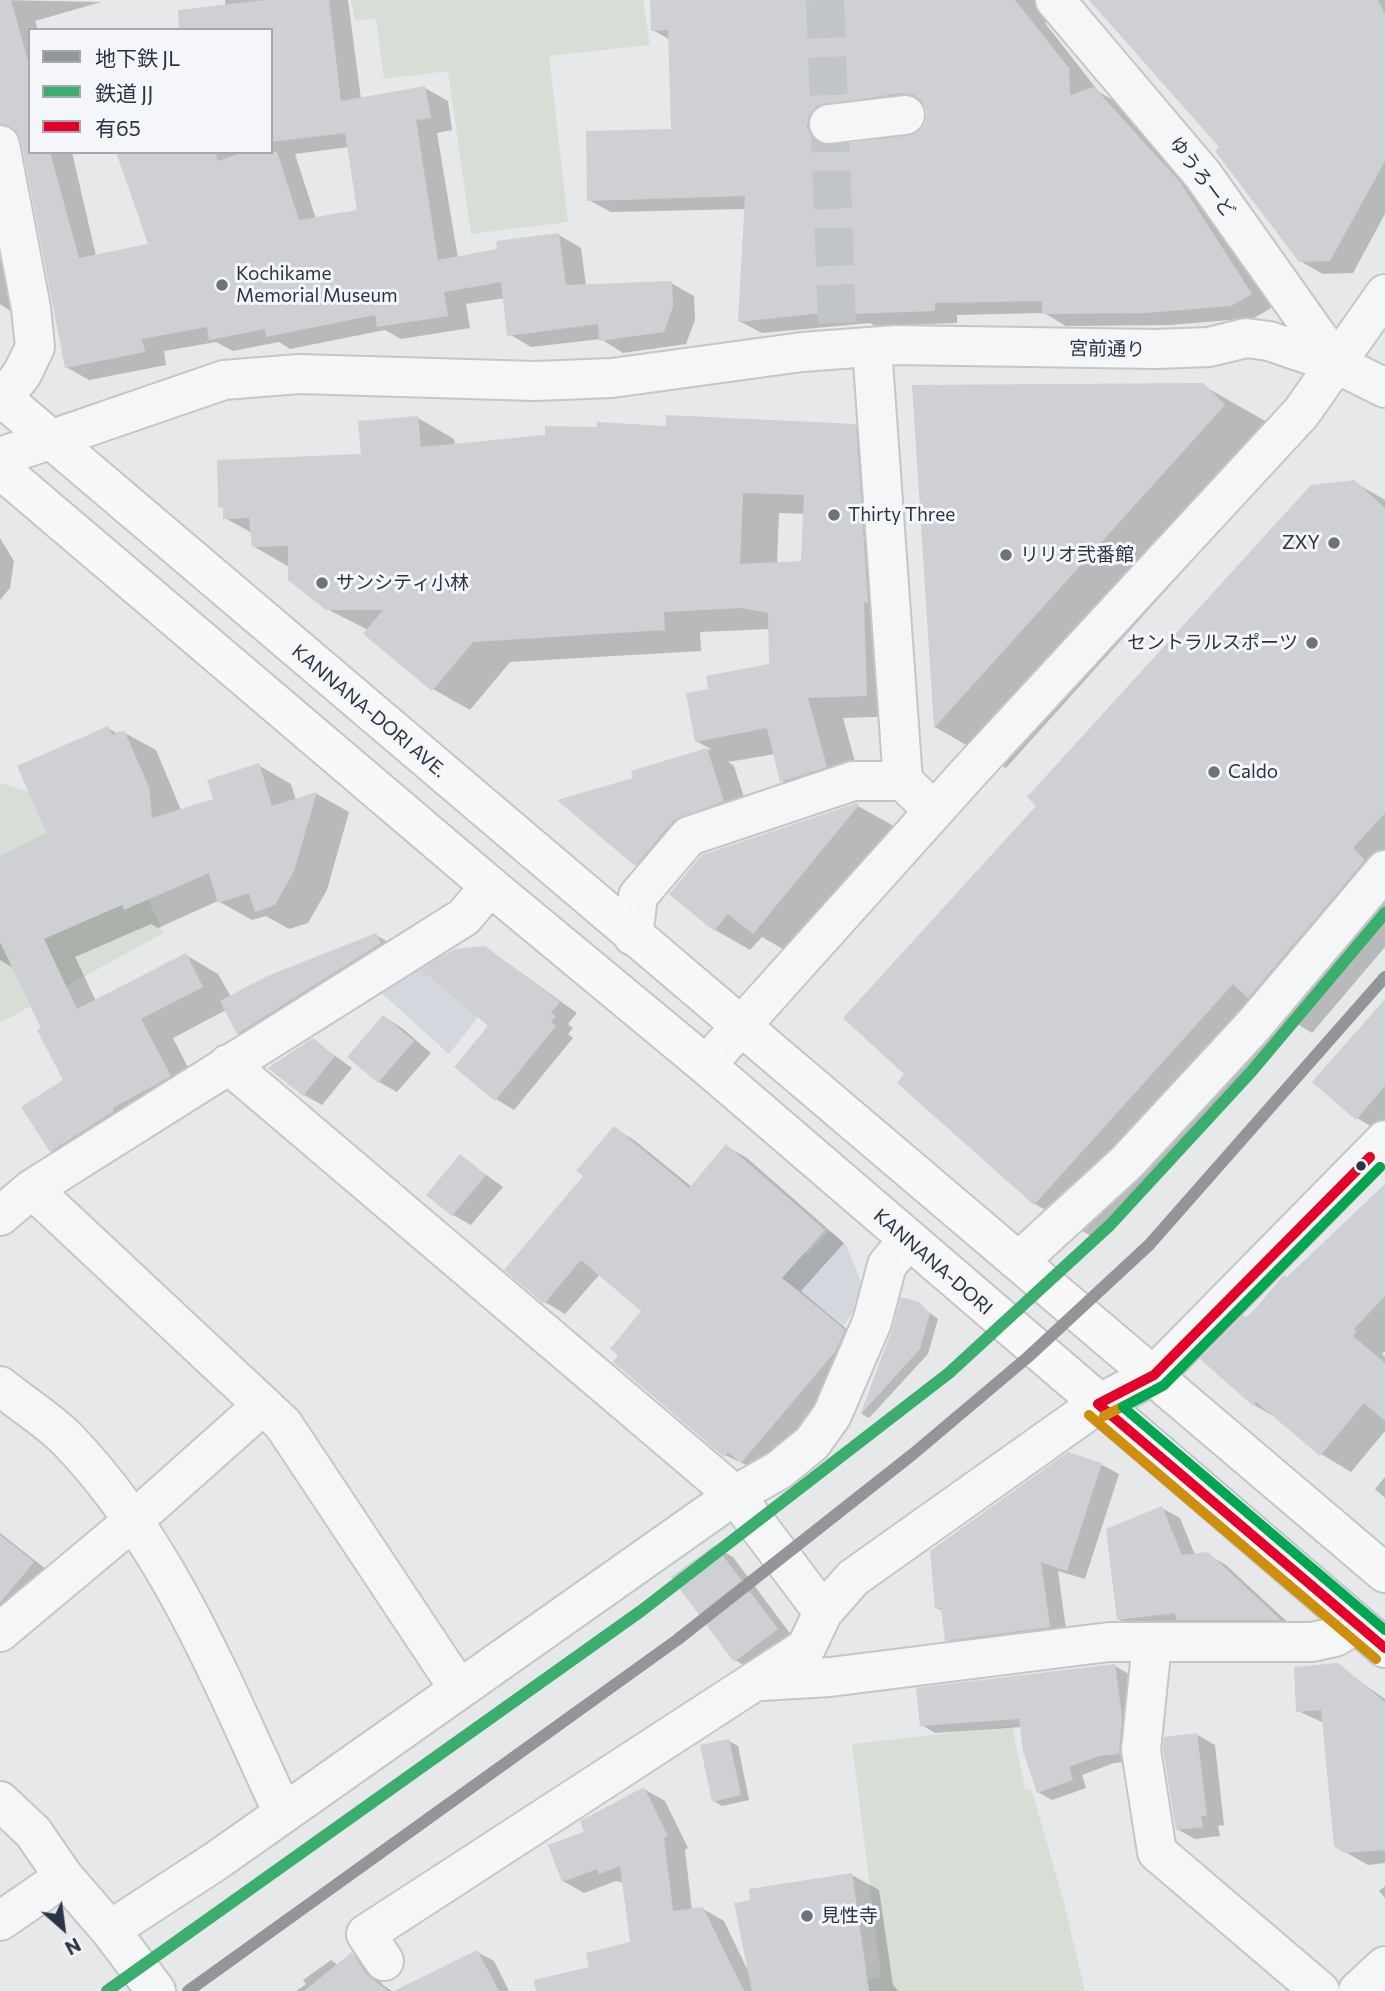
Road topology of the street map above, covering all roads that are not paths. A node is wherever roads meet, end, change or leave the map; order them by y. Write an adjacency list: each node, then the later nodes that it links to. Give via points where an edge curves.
1 (1055, 0): 7 (street, ゆうろーど, via 1202,175)
2 (905, 115): 3 (street)
3 (829, 124)
4 (0, 145): 9 (street, via 34,347 22,374)
5 (1385, 294): 7 (street)
6 (872, 348): 7 (street, 宮前通り, via 1156,349 1209,347 1246,338); 10 (street, 宮前通り, via 802,352 612,379 246,376); 13 (street)
7 (1337, 364): 8 (street, 宮前通り); 14 (street, via 1301,413)
8 (1385, 388)
9 (2, 397): 10 (main road, KANNANA-DORI AVE.)
10 (49, 439): 11 (street, 宮前通り); 17 (main road, KANNANA-DORI AVE.)
11 (0, 457)
12 (0, 469): 16 (main road)
13 (903, 781): 14 (street); 17 (street, via 853,781 689,836 638,896)
14 (934, 811): 18 (street)
15 (1385, 870): 25 (street, via 1253,1026 1127,1162)
16 (491, 886): 19 (street, via 464,917); 20 (main road)
17 (633, 936): 18 (main road, KANNANA-DORI AVE.)
18 (739, 1026): 20 (street); 25 (main road)
19 (228, 1064): 22 (street); 30 (street)
20 (706, 1065): 24 (main road, KANNANA-DORI)
21 (1380, 1156): 26 (street)
22 (32, 1189): 23 (street); 29 (street)
23 (0, 1216)
24 (908, 1240): 28 (main road, KANNANA-DORI); 30 (street, via 887,1265 872,1322 832,1415 812,1443 779,1470)
25 (1019, 1261): 26 (main road)
26 (1154, 1375): 28 (street); 32 (main road)
27 (0, 1386): 31 (street, via 66,1438)
28 (1098, 1404): 33 (street, via 853,1578); 34 (main road, KANNANA-DORI)
29 (264, 1405): 31 (street); 39 (street, via 283,1424)
30 (734, 1496): 33 (street); 39 (street)
31 (134, 1520): 35 (street); 41 (street, via 205,1646)
32 (1385, 1573)
33 (823, 1612): 38 (street, via 806,1648)
34 (1356, 1624): 36 (street, via 1335,1637 1312,1642); 37 (main road, KANNANA-DORI)
35 (1, 1630)
36 (1152, 1643): 38 (street, via 1109,1642 830,1677); 48 (street, via 1141,1750 1157,1852)
37 (1385, 1648)
38 (756, 1681): 45 (street, via 366,1934)
39 (459, 1689): 41 (street)
40 (0, 1801): 42 (street, via 33,1832)
41 (283, 1813): 44 (street)
42 (64, 1877): 43 (street); 44 (street)
43 (0, 1921)
44 (110, 1930): 47 (street)
45 (384, 1961)
46 (1385, 1966): 49 (street)
47 (156, 1991)
48 (1320, 1991)
49 (1358, 1991)

